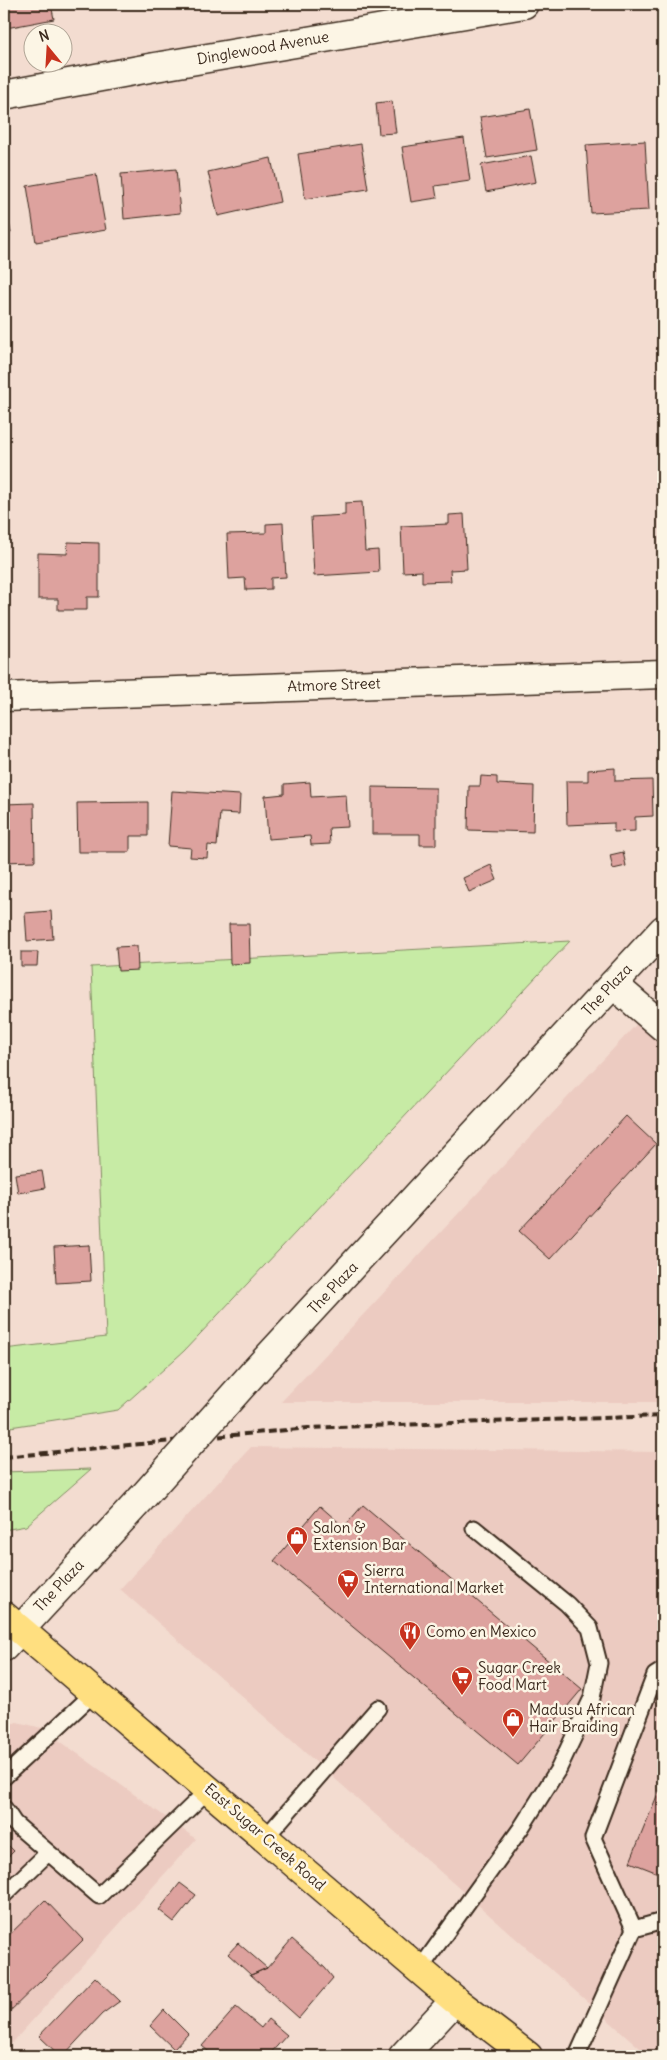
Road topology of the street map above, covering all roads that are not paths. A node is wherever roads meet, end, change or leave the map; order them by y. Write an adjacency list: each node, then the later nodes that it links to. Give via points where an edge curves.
1 (524, 4): 2 (street, Dinglewood Avenue, via 155,66)
2 (4, 95)
3 (663, 674): 4 (street, Atmore Street)
4 (4, 697)
5 (663, 930): 6 (street, The Plaza)
6 (613, 984): 7 (street); 9 (street, The Plaza, bridge, via 141,1499)
7 (663, 1027)
8 (474, 1528): 21 (lane, via 567,1604 590,1628 599,1663 592,1698 559,1768 521,1828)
9 (9, 1631): 11 (main road, East Sugar Creek Road)
10 (663, 1670): 20 (lane, via 655,1675 593,1838)
11 (94, 1693): 13 (lane); 14 (main road, East Sugar Creek Road)
12 (378, 1708): 16 (lane)
13 (4, 1777)
14 (209, 1788): 16 (main road, East Sugar Creek Road); 17 (lane, via 99,1896)
15 (4, 1808): 17 (lane, via 14,1823)
16 (266, 1837): 21 (main road, East Sugar Creek Road)
17 (48, 1852): 18 (lane)
18 (4, 1894)
19 (663, 1922): 20 (lane)
20 (634, 1929): 25 (lane)
21 (420, 1969): 22 (main road, East Sugar Creek Road)
22 (455, 2000): 23 (street); 24 (main road, East Sugar Creek Road)
23 (403, 2056)
24 (528, 2056)
25 (577, 2056)

